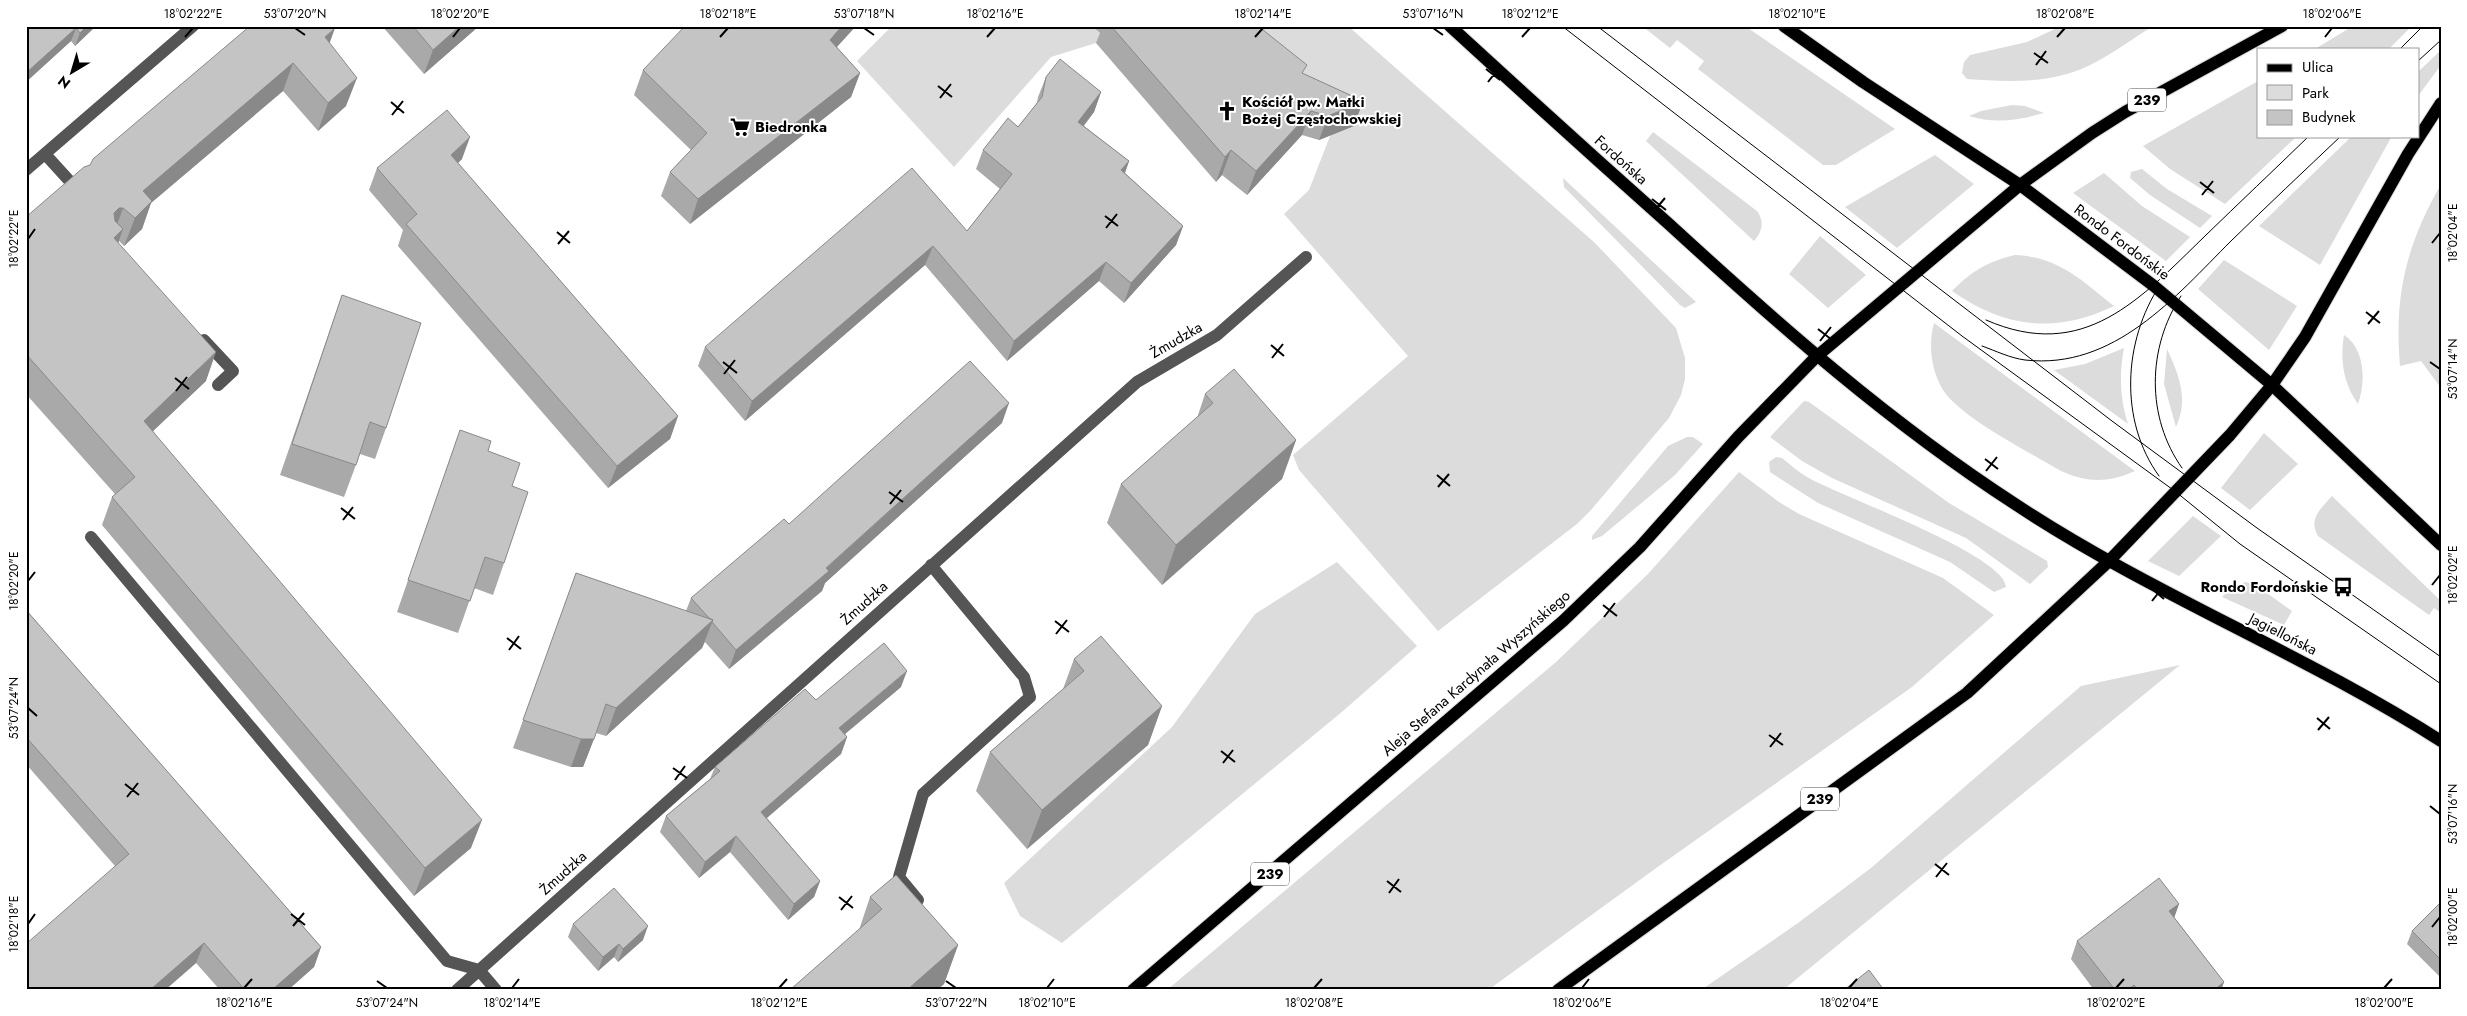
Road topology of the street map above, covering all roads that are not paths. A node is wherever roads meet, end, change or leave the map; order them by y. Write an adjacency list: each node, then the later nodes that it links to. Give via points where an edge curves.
1 (194, 26): 8 (street)
2 (1450, 26): 14 (main road, Fordońska)
3 (1784, 26): 10 (main road)
4 (2282, 26): 10 (main road, 239, via 2124,112)
5 (2441, 103): 6 (main road, 239)
6 (2420, 135)
7 (2418, 138): 16 (main road, 239, via 2305,337)
8 (45, 154): 9 (street); 11 (street)
9 (26, 170)
10 (2020, 185): 14 (main road, 239); 16 (main road, Rondo Fordońskie, via 2154,286)
11 (75, 187)
12 (1306, 258): 20 (street, Żmudzka, via 1217,335 1137,382)
13 (193, 328): 15 (street, via 233,371)
14 (1816, 357): 19 (main road, via 1934,448 2015,504); 26 (main road, Aleja Stefana Kardynała Wyszyńskiego / 239, via 1738,437 1640,547 1563,621)
15 (218, 384)
16 (2272, 385): 18 (main road); 19 (main road, 239, via 2230,435)
17 (91, 537): 23 (street, via 448,961)
18 (2441, 546)
19 (2109, 561): 21 (main road, Jagiellońska, via 2186,604 2294,656); 27 (main road, 239, via 1967,693)
20 (932, 565): 22 (street, via 1024,677 1030,697 924,794 899,877); 23 (street, Żmudzka)
21 (2441, 741)
22 (927, 911)
23 (479, 970): 24 (street, Żmudzka); 25 (street)
24 (457, 990)
25 (496, 990)
26 (1133, 990)
27 (1558, 990)

